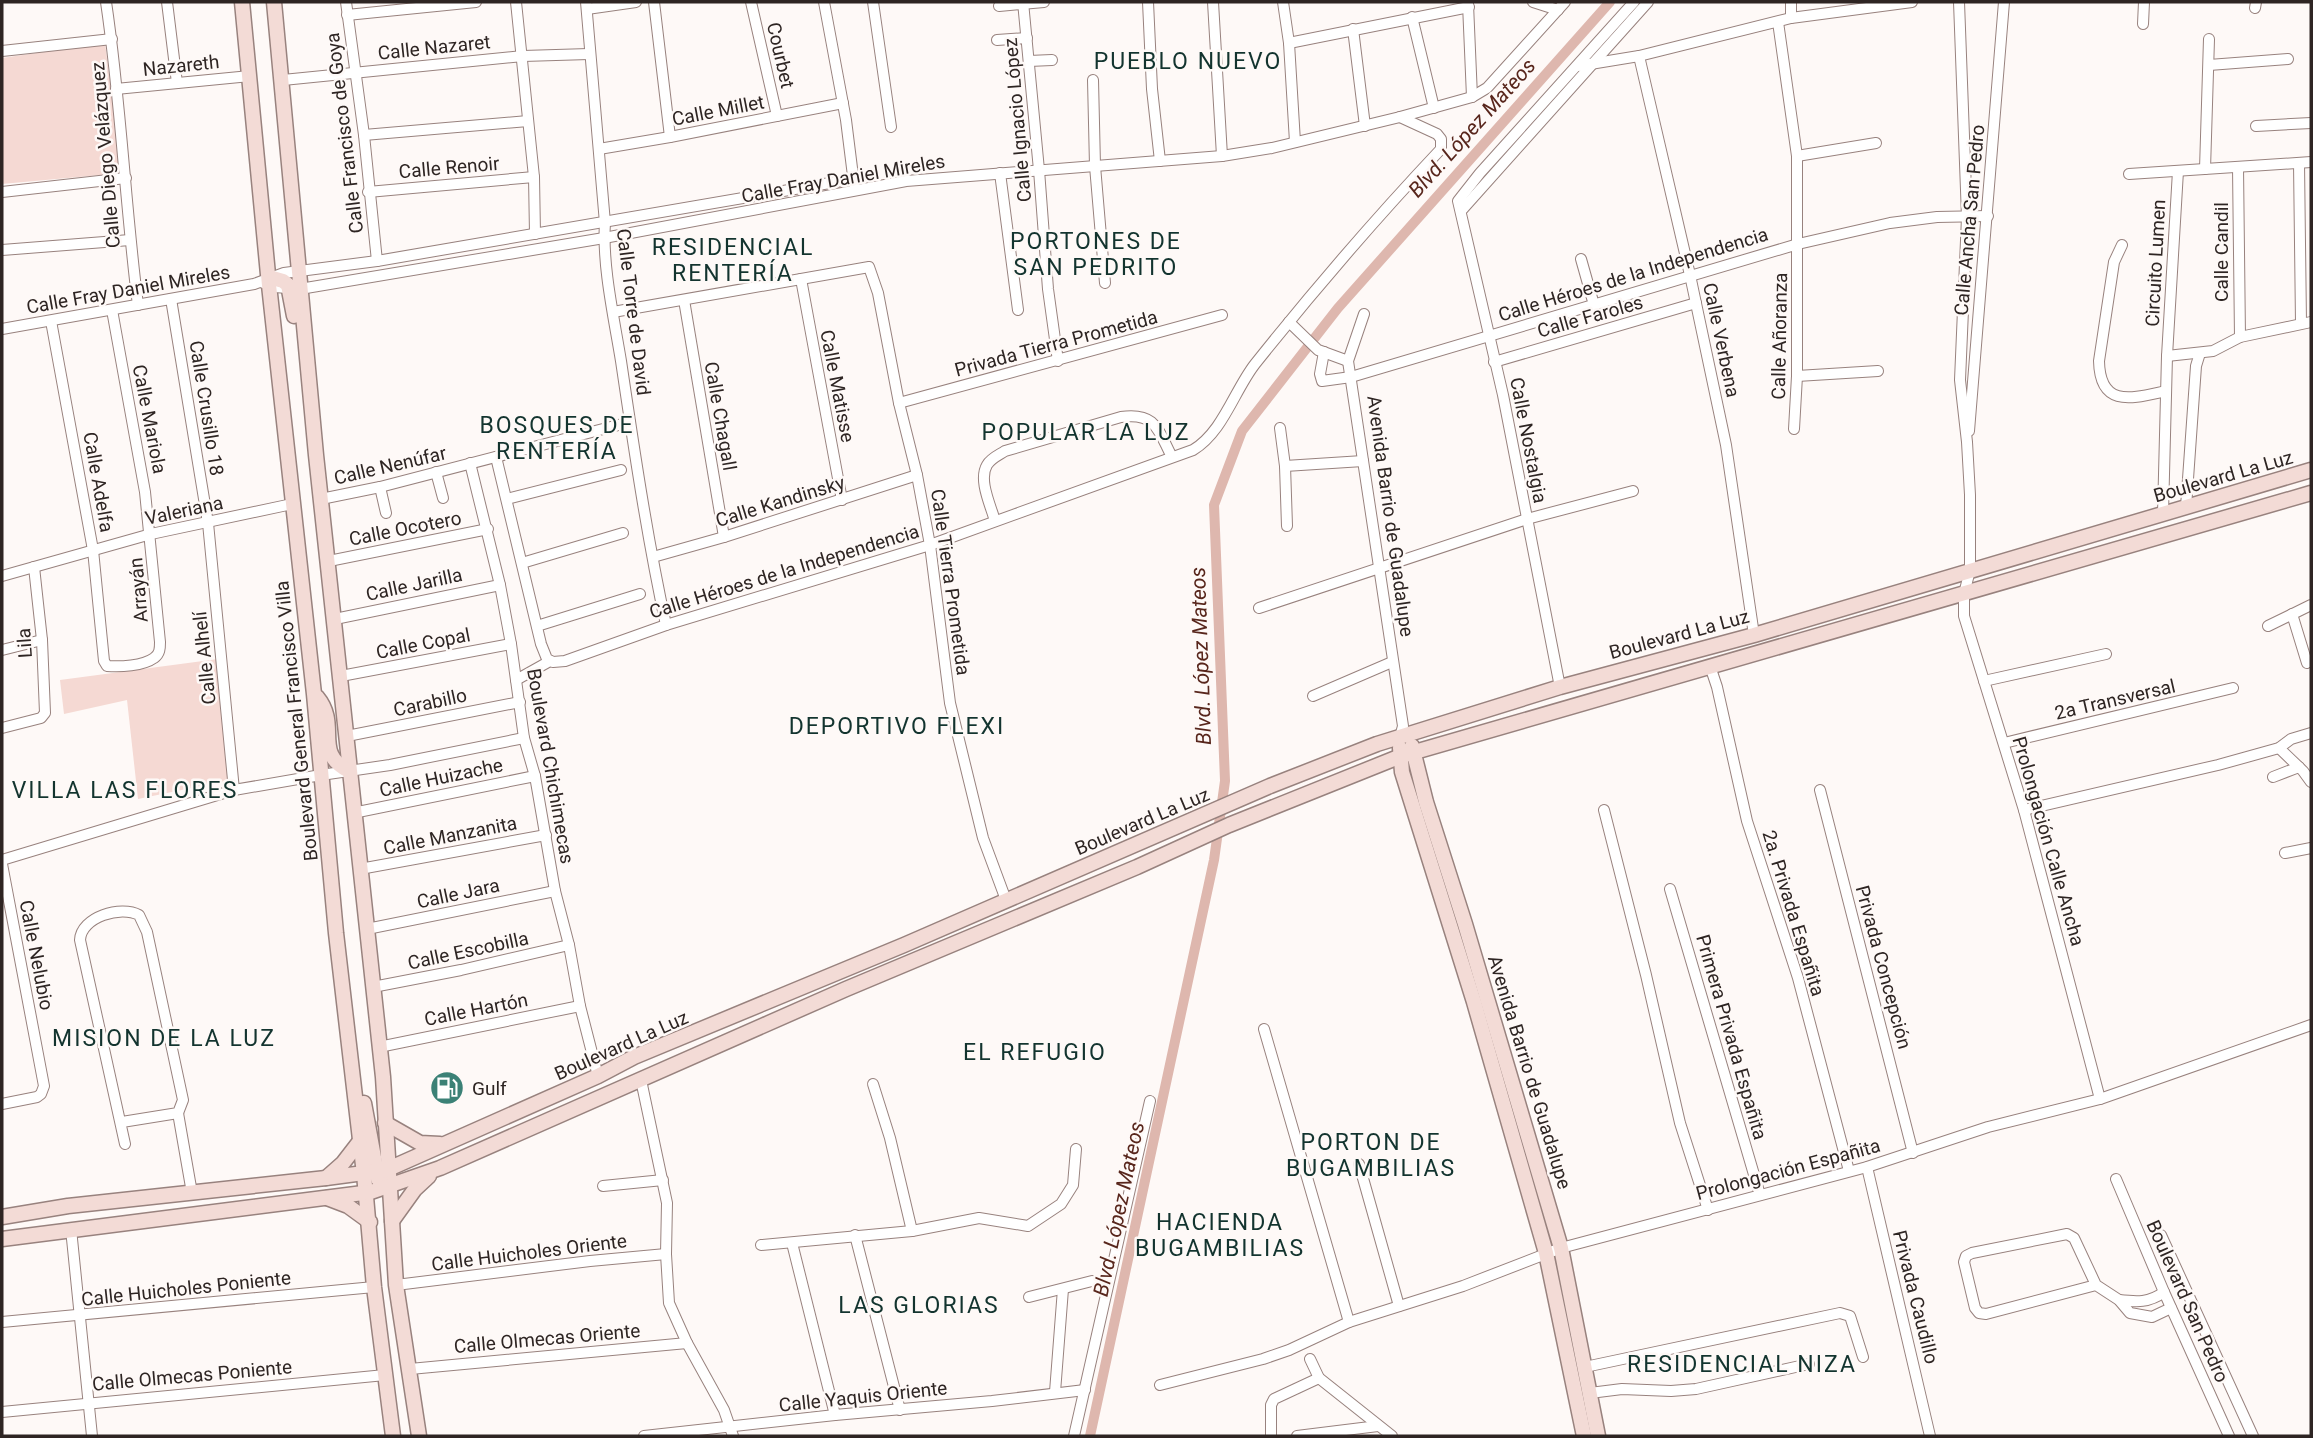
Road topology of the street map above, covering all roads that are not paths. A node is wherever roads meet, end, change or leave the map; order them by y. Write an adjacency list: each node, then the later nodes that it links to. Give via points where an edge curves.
1 (106, 2): 37 (street, Calle Diego Velázquez)
2 (167, 2): 55 (street)
3 (242, 2): 52 (main road, Boulevard General Francisco Villa)
4 (274, 2): 53 (main road, Boulevard General Francisco Villa)
5 (346, 2): 30 (street, Calle Francisco de Goya)
6 (476, 2): 30 (street)
7 (516, 2): 44 (street)
8 (636, 2): 27 (street)
9 (654, 2): 68 (street)
10 (751, 2): 60 (street, Courbet)
11 (824, 2): 58 (street)
12 (873, 2): 66 (street)
13 (1044, 2): 25 (street)
14 (1148, 2): 74 (street)
15 (1213, 2): 72 (street)
16 (1283, 2): 40 (street)
17 (1533, 2): 29 (street)
18 (1634, 2): 50 (street)
19 (1648, 2): 48 (street)
20 (1791, 2): 32 (street)
21 (1912, 2): 32 (street)
22 (1959, 2): 92 (street, Calle Ancha San Pedro)
23 (2004, 2): 91 (street, Calle Ancha San Pedro)
24 (2144, 2): 34 (street)
25 (1023, 3): 28 (street); 36 (street, Calle Ignacio López)
26 (1468, 4): 31 (street); 57 (street)
27 (587, 6): 42 (street, Calle Torre de David)
28 (999, 6)
29 (1562, 6): 57 (street, via 1488,88)
30 (347, 15): 51 (street, Calle Francisco de Goya)
31 (1412, 17): 35 (street); 59 (street)
32 (1791, 19): 33 (street)
33 (1778, 22): 43 (street); 73 (street, Calle Añoranza)
34 (2143, 24)
35 (1353, 29): 40 (street); 64 (street)
36 (1027, 38): 39 (street); 47 (street, Calle Ignacio López)
37 (112, 39): 41 (street); 56 (street, Calle Diego Velázquez)
38 (2209, 39): 49 (street)
39 (997, 40)
40 (1289, 43): 69 (street)
41 (2, 51)
42 (589, 54): 44 (street, Calle Nazaret); 71 (street, Calle Torre de David)
43 (1639, 56): 48 (street); 103 (street, Calle Verbena)
44 (523, 57): 51 (street, Calle Nazaret); 62 (street)
45 (2288, 59): 49 (street)
46 (1052, 60): 47 (street)
47 (1029, 61): 80 (street, Calle Ignacio López)
48 (1593, 63): 50 (street); 90 (street)
49 (2209, 65): 79 (street)
50 (1578, 66): 90 (street, via 1489,163)
51 (355, 73): 53 (street, Calle Nazaret); 67 (street, Calle Francisco de Goya)
52 (250, 76): 55 (street, Nazareth); 105 (main road, Boulevard General Francisco Villa)
53 (283, 80): 102 (main road, Boulevard General Francisco Villa)
54 (1093, 80): 77 (street)
55 (177, 83): 56 (street, Nazareth)
56 (117, 89): 85 (street, Calle Diego Velázquez)
57 (1472, 97): 59 (street, Calle Fray Daniel Mireles)
58 (843, 103): 60 (street, Calle Millet); 86 (street)
59 (1434, 108): 61 (street, Calle Fray Daniel Mireles)
60 (778, 117): 68 (street, Calle Millet)
61 (1400, 117): 64 (street, Calle Fray Daniel Mireles); 120 (street, Calle Héroes de la Independencia, via 1437,134 1441,149 1374,221)
62 (528, 121): 67 (street); 84 (street)
63 (2311, 123): 65 (street)
64 (1365, 126): 69 (street, Calle Fray Daniel Mireles)
65 (2256, 126)
66 (891, 127)
67 (364, 135): 89 (street, Calle Francisco de Goya)
68 (670, 137): 71 (street, Calle Millet)
69 (1294, 142): 72 (street, Calle Fray Daniel Mireles)
70 (1876, 143): 73 (street)
71 (599, 149): 93 (street, Calle Torre de David)
72 (1222, 156): 74 (street, Calle Fray Daniel Mireles)
73 (1797, 156): 97 (street, Calle Añoranza)
74 (1160, 161): 77 (street, Calle Fray Daniel Mireles)
75 (2311, 162): 76 (street, Circuito Lumen)
76 (2299, 163): 78 (street, Circuito Lumen); 119 (street)
77 (1095, 166): 80 (street, Calle Fray Daniel Mireles); 106 (street)
78 (2238, 167): 79 (street, Circuito Lumen); 123 (street, Calle Candil)
79 (2205, 169): 81 (street, Circuito Lumen)
80 (1039, 170): 82 (street, Calle Fray Daniel Mireles); 127 (street, Calle Ignacio López)
81 (2178, 171): 83 (street, Circuito Lumen); 126 (street, Circuito Lumen)
82 (1000, 173): 87 (street, Calle Fray Daniel Mireles, via 906,181); 114 (street)
83 (2129, 174)
84 (534, 177): 89 (street, Calle Renoir); 94 (street)
85 (126, 178): 88 (street); 96 (street, Calle Diego Velázquez)
86 (853, 179): 87 (street); 93 (street, Calle Fray Daniel Mireles)
87 (855, 191): 95 (street, Calle Fray Daniel Mireles)
88 (2, 192)
89 (369, 192): 101 (street, Calle Francisco de Goya)
90 (1460, 206): 122 (street, Calle Nostalgia)
91 (1988, 216): 92 (street, Calle Héroes de la Independencia); 138 (street, Calle Ancha San Pedro)
92 (1967, 217): 97 (street, Calle Héroes de la Independencia, via 1890,223); 138 (street, Calle Ancha San Pedro, via 1960,380)
93 (605, 223): 94 (street, Calle Fray Daniel Mireles); 95 (street, Calle Torre de David)
94 (535, 234): 101 (street, Calle Fray Daniel Mireles)
95 (604, 238): 107 (street, Calle Fray Daniel Mireles); 115 (street, Calle Torre de David)
96 (130, 240): 99 (street); 111 (street, Calle Diego Velázquez)
97 (1798, 244): 103 (street, Calle Héroes de la Independencia); 131 (street, Calle Añoranza)
98 (2122, 244): 133 (street, via 2113,262 2099,374 2116,397)
99 (2, 250)
100 (1581, 259): 112 (street)
101 (377, 261): 102 (street, Calle Fray Daniel Mireles)
102 (298, 272): 105 (street, Calle Fray Daniel Mireles); 107 (main road, Boulevard General Francisco Villa)
103 (1690, 275): 110 (street, Calle Verbena); 112 (street, Calle Héroes de la Independencia)
104 (801, 279): 109 (street); 134 (street, Calle Tierra Prometida, via 869,267 887,330); 154 (street, Calle Matisse)
105 (266, 282): 107 (main road, via 283,281); 108 (street, Calle Fray Daniel Mireles); 155 (main road, Boulevard General Francisco Villa)
106 (1105, 284)
107 (295, 289): 152 (main road, Boulevard General Francisco Villa)
108 (171, 299): 111 (street, Calle Fray Daniel Mireles); 161 (street, Calle Crusillo 18)
109 (684, 300): 115 (street); 166 (street, Calle Chagall)
110 (1696, 303): 129 (street, Calle Faroles); 186 (street, Calle Verbena, via 1726,445)
111 (138, 305): 113 (street, Calle Fray Daniel Mireles)
112 (1594, 305): 122 (street, Calle Héroes de la Independencia)
113 (112, 310): 118 (street, Calle Fray Daniel Mireles); 165 (street, Calle Mariola)
114 (1018, 310)
115 (613, 312): 135 (street, Calle Torre de David)
116 (1364, 314): 128 (street, Avenida Barrio de Guadalupe)
117 (1222, 315): 127 (street, Privada Tierra Prometida)
118 (51, 321): 121 (street, Calle Fray Daniel Mireles); 168 (street, Calle Adelfa)
119 (2306, 322): 123 (street)
120 (1292, 324): 124 (street); 140 (street, Calle Héroes de la Independencia, via 1252,368 1208,438 1193,450)
121 (2, 329)
122 (1488, 335): 129 (street, Calle Nostalgia); 132 (street, Calle Héroes de la Independencia)
123 (2241, 337): 125 (street)
124 (1321, 351): 128 (street); 132 (street, Calle Héroes de la Independencia, via 1322,381)
125 (2200, 353): 126 (street); 156 (street)
126 (2167, 356): 133 (street, Circuito Lumen)
127 (1058, 361): 134 (street, Privada Tierra Prometida)
128 (1348, 361): 132 (street, Avenida Barrio de Guadalupe)
129 (1494, 362): 159 (street, Calle Nostalgia)
130 (1878, 371): 131 (street)
131 (1797, 376): 137 (street, Calle Añoranza)
132 (1351, 377): 141 (street, Avenida Barrio de Guadalupe)
133 (2166, 391): 158 (street, Circuito Lumen)
134 (899, 403): 147 (street, Calle Tierra Prometida)
135 (630, 422): 139 (street, Calle Nenúfar); 169 (street, Calle Torre de David)
136 (1280, 428): 143 (street)
137 (1794, 429)
138 (1967, 442): 174 (street, Calle Ancha San Pedro)
139 (496, 457): 142 (street, Calle Nenúfar); 153 (street, Boulevard Chichimecas)
140 (1172, 457): 160 (street, Calle Héroes de la Independencia); 160 (street, via 1152,422 1136,415 1005,451 991,460 985,473)
141 (1363, 461): 143 (street); 173 (street, Avenida Barrio de Guadalupe)
142 (470, 463): 146 (street, Calle Nenúfar); 163 (street, Boulevard Chichimecas)
143 (1285, 466): 162 (street)
144 (621, 470): 153 (street)
145 (2311, 470): 156 (main road, Boulevard La Luz)
146 (436, 472): 148 (street, Calle Nenúfar); 151 (street)
147 (917, 475): 154 (street, Calle Kandinsky); 167 (street, Calle Tierra Prometida)
148 (380, 486): 152 (street, Calle Nenúfar); 157 (street)
149 (1633, 491): 159 (street)
150 (2311, 493): 178 (main road, Boulevard La Luz)
151 (443, 498)
152 (321, 499): 170 (main road, Boulevard General Francisco Villa)
153 (507, 499): 171 (street, Boulevard Chichimecas)
154 (842, 500): 166 (street, Calle Kandinsky)
155 (292, 504): 161 (street, Valeriana); 202 (main road, Boulevard General Francisco Villa)
156 (2186, 507): 158 (main road, Boulevard La Luz)
157 (386, 513)
158 (2163, 514): 174 (main road, Boulevard La Luz)
159 (1527, 519): 173 (street); 200 (street, Calle Nostalgia)
160 (995, 522): 167 (street, Calle Héroes de la Independencia)
161 (208, 523): 165 (street, Valeriana); 220 (street, Calle Alhelí)
162 (1287, 526)
163 (488, 529): 170 (street, Calle Ocotero); 176 (street, Boulevard Chichimecas)
164 (623, 533): 171 (street)
165 (151, 534): 168 (street, Valeriana); 190 (street, Arrayán, via 159,653 138,663 107,666)
166 (724, 537): 169 (street, Calle Kandinsky)
167 (929, 545): 183 (street, Calle Héroes de la Independencia); 233 (street, Calle Tierra Prometida, via 950,703 983,838)
168 (93, 550): 172 (street, Valeriana); 190 (street, Calle Adelfa)
169 (653, 557): 183 (street, Calle Torre de David)
170 (329, 561): 182 (main road, Boulevard General Francisco Villa)
171 (522, 563): 184 (street, Boulevard Chichimecas)
172 (34, 567): 175 (street, Valeriana); 187 (street, Lila)
173 (1380, 570): 180 (street); 194 (street, Avenida Barrio de Guadalupe)
174 (1970, 570): 178 (street, Calle Ancha San Pedro); 186 (main road, Boulevard La Luz)
175 (2, 576)
176 (500, 584): 182 (street, Calle Jarilla); 188 (street, Boulevard Chichimecas)
177 (640, 594): 184 (street)
178 (1964, 594): 196 (main road, Boulevard La Luz); 199 (street, Prolongación Calle Ancha, via 1964,616)
179 (2311, 605): 181 (street)
180 (1259, 608)
181 (2292, 614): 185 (street); 195 (street)
182 (335, 619): 197 (main road, Boulevard General Francisco Villa)
183 (666, 625): 193 (street, Calle Héroes de la Independencia)
184 (537, 626): 192 (street, Boulevard Chichimecas)
185 (2268, 626)
186 (1754, 635): 200 (main road, Boulevard La Luz)
187 (42, 639): 189 (street); 205 (street, Lila, via 44,716)
188 (511, 644): 197 (street, Calle Copal); 198 (street, Boulevard Chichimecas)
189 (2, 650)
190 (104, 651)
191 (2106, 654): 199 (street)
192 (550, 661): 193 (street, Boulevard Chichimecas); 198 (street)
193 (565, 662)
194 (1392, 662): 203 (street); 206 (street, Avenida Barrio de Guadalupe)
195 (2307, 663)
196 (1710, 666): 212 (main road, Boulevard La Luz); 260 (street, 2a. Privada Españita, via 1747,821 1798,978)
197 (341, 676): 208 (main road, Boulevard General Francisco Villa)
198 (516, 680): 204 (street, Boulevard Chichimecas)
199 (1984, 681): 210 (street, Prolongación Calle Ancha)
200 (1560, 687): 206 (main road, Boulevard La Luz)
201 (2233, 688): 210 (street, 2a Transversal)
202 (314, 694): 214 (main road, via 327,716 330,755); 215 (main road, Boulevard General Francisco Villa)
203 (1313, 696)
204 (520, 702): 208 (street, Carabillo); 209 (street, Boulevard Chichimecas)
205 (2, 728)
206 (1404, 732): 212 (main road, Avenida Barrio de Guadalupe); 219 (main road, Boulevard La Luz)
207 (2311, 733): 211 (street)
208 (347, 736): 214 (main road, Boulevard General Francisco Villa)
209 (524, 738): 214 (street); 216 (street, Boulevard Chichimecas)
210 (2004, 744): 224 (street, Prolongación Calle Ancha)
211 (2282, 746): 213 (street); 224 (street)
212 (1407, 754): 222 (main road, Boulevard La Luz); 281 (main road, Avenida Barrio de Guadalupe, via 1465,924); 282 (main road, Avenida Barrio de Guadalupe, via 1402,772)
213 (2299, 767): 217 (street); 218 (street)
214 (349, 771): 215 (street); 225 (main road, Boulevard General Francisco Villa)
215 (321, 775): 220 (street); 241 (main road, Boulevard General Francisco Villa)
216 (536, 776): 225 (street, Calle Huizache); 226 (street, Boulevard Chichimecas)
217 (2273, 777)
218 (2311, 782)
219 (1270, 786): 222 (main road); 233 (main road, Boulevard La Luz)
220 (234, 790): 229 (street)
221 (1820, 790): 255 (street, Privada Concepción)
222 (1275, 805): 243 (main road, Boulevard La Luz)
223 (1604, 810): 270 (street, via 1680,1123)
224 (2024, 810): 245 (street, Prolongación Calle Ancha)
225 (354, 813): 230 (main road, Boulevard General Francisco Villa)
226 (546, 835): 230 (street, Calle Manzanita); 232 (street, Boulevard Chichimecas)
227 (2311, 848): 228 (street)
228 (2285, 853)
229 (2, 862): 247 (street, Calle Nelubio, via 44,1086 37,1097)
230 (360, 869): 234 (main road, Boulevard General Francisco Villa)
231 (1670, 889): 268 (street, Primera Privada Españita)
232 (555, 891): 234 (street, Calle Jara); 235 (street, Boulevard Chichimecas)
233 (1006, 900): 242 (main road, Boulevard La Luz)
234 (367, 929): 236 (main road, Boulevard General Francisco Villa)
235 (569, 945): 236 (street, Calle Escobilla); 237 (street, Boulevard Chichimecas)
236 (373, 987): 240 (main road, Boulevard General Francisco Villa)
237 (580, 1006): 240 (street, Calle Hartón); 242 (street, Boulevard Chichimecas)
238 (2311, 1025): 245 (street, Prolongación Españita)
239 (1264, 1029): 298 (street)
240 (379, 1047): 250 (main road, Boulevard General Francisco Villa)
241 (352, 1076): 251 (main road, Boulevard General Francisco Villa); 259 (main road, via 365,1108)
242 (598, 1076): 253 (main road, Boulevard La Luz)
243 (641, 1080): 258 (main road, Boulevard La Luz); 263 (street)
244 (873, 1084): 275 (street)
245 (2100, 1099): 255 (street, Prolongación Españita, via 1988,1127)
246 (1150, 1101): 309 (street)
247 (2, 1104)
248 (178, 1113): 249 (street); 249 (street, via 183,1100 145,926 139,915 127,911 92,919 80,931); 266 (street)
249 (122, 1122): 252 (street)
250 (385, 1123): 253 (main road, via 420,1143); 259 (main road, Boulevard General Francisco Villa)
251 (359, 1141): 259 (main road, Boulevard General Francisco Villa); 261 (main road)
252 (125, 1144)
253 (441, 1144): 259 (main road, Boulevard La Luz)
254 (1076, 1149): 275 (street, via 1073,1185 1061,1204 1028,1226 979,1218)
255 (1913, 1153): 257 (street, Prolongación Españita)
256 (1359, 1164): 293 (street)
257 (1867, 1167): 260 (street, Prolongación Españita); 328 (street, Privada Caudillo)
258 (440, 1168): 265 (main road, Boulevard La Luz); 272 (main road, via 415,1189)
259 (377, 1171): 261 (main road, Boulevard La Luz); 265 (main road, Boulevard General Francisco Villa); 265 (main road, via 376,1181); 267 (main road, Boulevard General Francisco Villa)
260 (1849, 1171): 268 (street, Prolongación Españita)
261 (326, 1178): 266 (main road, Boulevard La Luz)
262 (2116, 1179): 290 (street, Boulevard San Pedro)
263 (663, 1180): 264 (street); 283 (street)
264 (603, 1186)
265 (386, 1188): 267 (main road, Boulevard La Luz); 272 (main road, Boulevard General Francisco Villa); 284 (main road, via 387,1233)
266 (192, 1193): 271 (main road, Boulevard La Luz)
267 (365, 1193): 269 (main road, Boulevard La Luz); 273 (main road, Boulevard General Francisco Villa)
268 (1759, 1195): 270 (street, Prolongación Españita)
269 (326, 1197): 273 (main road); 274 (main road, Boulevard La Luz)
270 (1708, 1210): 281 (street, Prolongación Españita)
271 (2, 1217)
272 (392, 1221): 284 (main road, Boulevard General Francisco Villa)
273 (370, 1222): 288 (main road, Boulevard General Francisco Villa)
274 (71, 1229): 278 (main road, Boulevard La Luz); 295 (street)
275 (912, 1231): 276 (street)
276 (855, 1235): 279 (street); 313 (street)
277 (2161, 1235): 296 (street, Boulevard San Pedro)
278 (2, 1238)
279 (792, 1243): 280 (street); 315 (street)
280 (761, 1245)
281 (1561, 1248): 282 (street, Prolongación Españita); 304 (main road, Avenida Barrio de Guadalupe)
282 (1546, 1253): 293 (street, Prolongación Españita); 326 (main road, Avenida Barrio de Guadalupe)
283 (666, 1254): 287 (street, Calle Huicholes Oriente); 300 (street, via 669,1303)
284 (393, 1255): 287 (main road, Boulevard General Francisco Villa)
285 (1091, 1281): 289 (street)
286 (2096, 1285): 286 (street, via 2074,1238 2067,1234 1972,1253 1964,1262 1979,1313); 292 (street)
287 (396, 1286): 305 (main road, Boulevard General Francisco Villa)
288 (374, 1287): 295 (street, Calle Huicholes Poniente); 306 (main road, Boulevard General Francisco Villa)
289 (1063, 1289): 291 (street); 310 (street)
290 (2164, 1293): 292 (street, via 2142,1302); 294 (street, Boulevard San Pedro)
291 (1029, 1297)
292 (2119, 1300): 294 (street, via 2130,1313 2145,1317)
293 (1399, 1306): 298 (street, Prolongación Españita)
294 (2171, 1308): 299 (street, Boulevard San Pedro)
295 (81, 1316): 297 (street, Calle Huicholes Poniente); 312 (street)
296 (2199, 1320): 299 (street); 330 (street, Boulevard San Pedro)
297 (2, 1322)
298 (1349, 1322): 308 (street, Prolongación Españita, via 1277,1354)
299 (2180, 1326): 329 (street, Boulevard San Pedro)
300 (687, 1343): 305 (street, Calle Olmecas Oriente); 317 (street)
301 (1863, 1357): 304 (street, via 1850,1316 1840,1313)
302 (1310, 1359): 307 (street)
303 (1808, 1364): 311 (street, via 1682,1391)
304 (1585, 1367): 311 (main road, Avenida Barrio de Guadalupe)
305 (410, 1368): 320 (main road, Boulevard General Francisco Villa)
306 (385, 1375): 312 (street, Calle Olmecas Poniente); 319 (main road, Boulevard General Francisco Villa)
307 (1319, 1378): 316 (street); 323 (street, via 1274,1399)
308 (1160, 1385)
309 (1085, 1390): 310 (street, Calle Yaquis Oriente); 322 (street)
310 (1055, 1392): 313 (street, Calle Yaquis Oriente)
311 (1590, 1393): 327 (main road, Avenida Barrio de Guadalupe)
312 (89, 1403): 314 (street, Calle Olmecas Poniente); 318 (street)
313 (900, 1410): 315 (street, Calle Yaquis Oriente)
314 (2, 1412)
315 (835, 1415): 317 (street, Calle Yaquis Oriente)
316 (1378, 1426): 324 (street); 325 (street)
317 (732, 1432): 321 (street, Calle Yaquis Oriente)
318 (92, 1436)
319 (393, 1436)
320 (419, 1436)
321 (644, 1436)
322 (1074, 1436)
323 (1271, 1436)
324 (1297, 1436)
325 (1392, 1436)
326 (1584, 1436)
327 (1598, 1436)
328 (1930, 1436)
329 (2230, 1436)
330 (2253, 1436)

